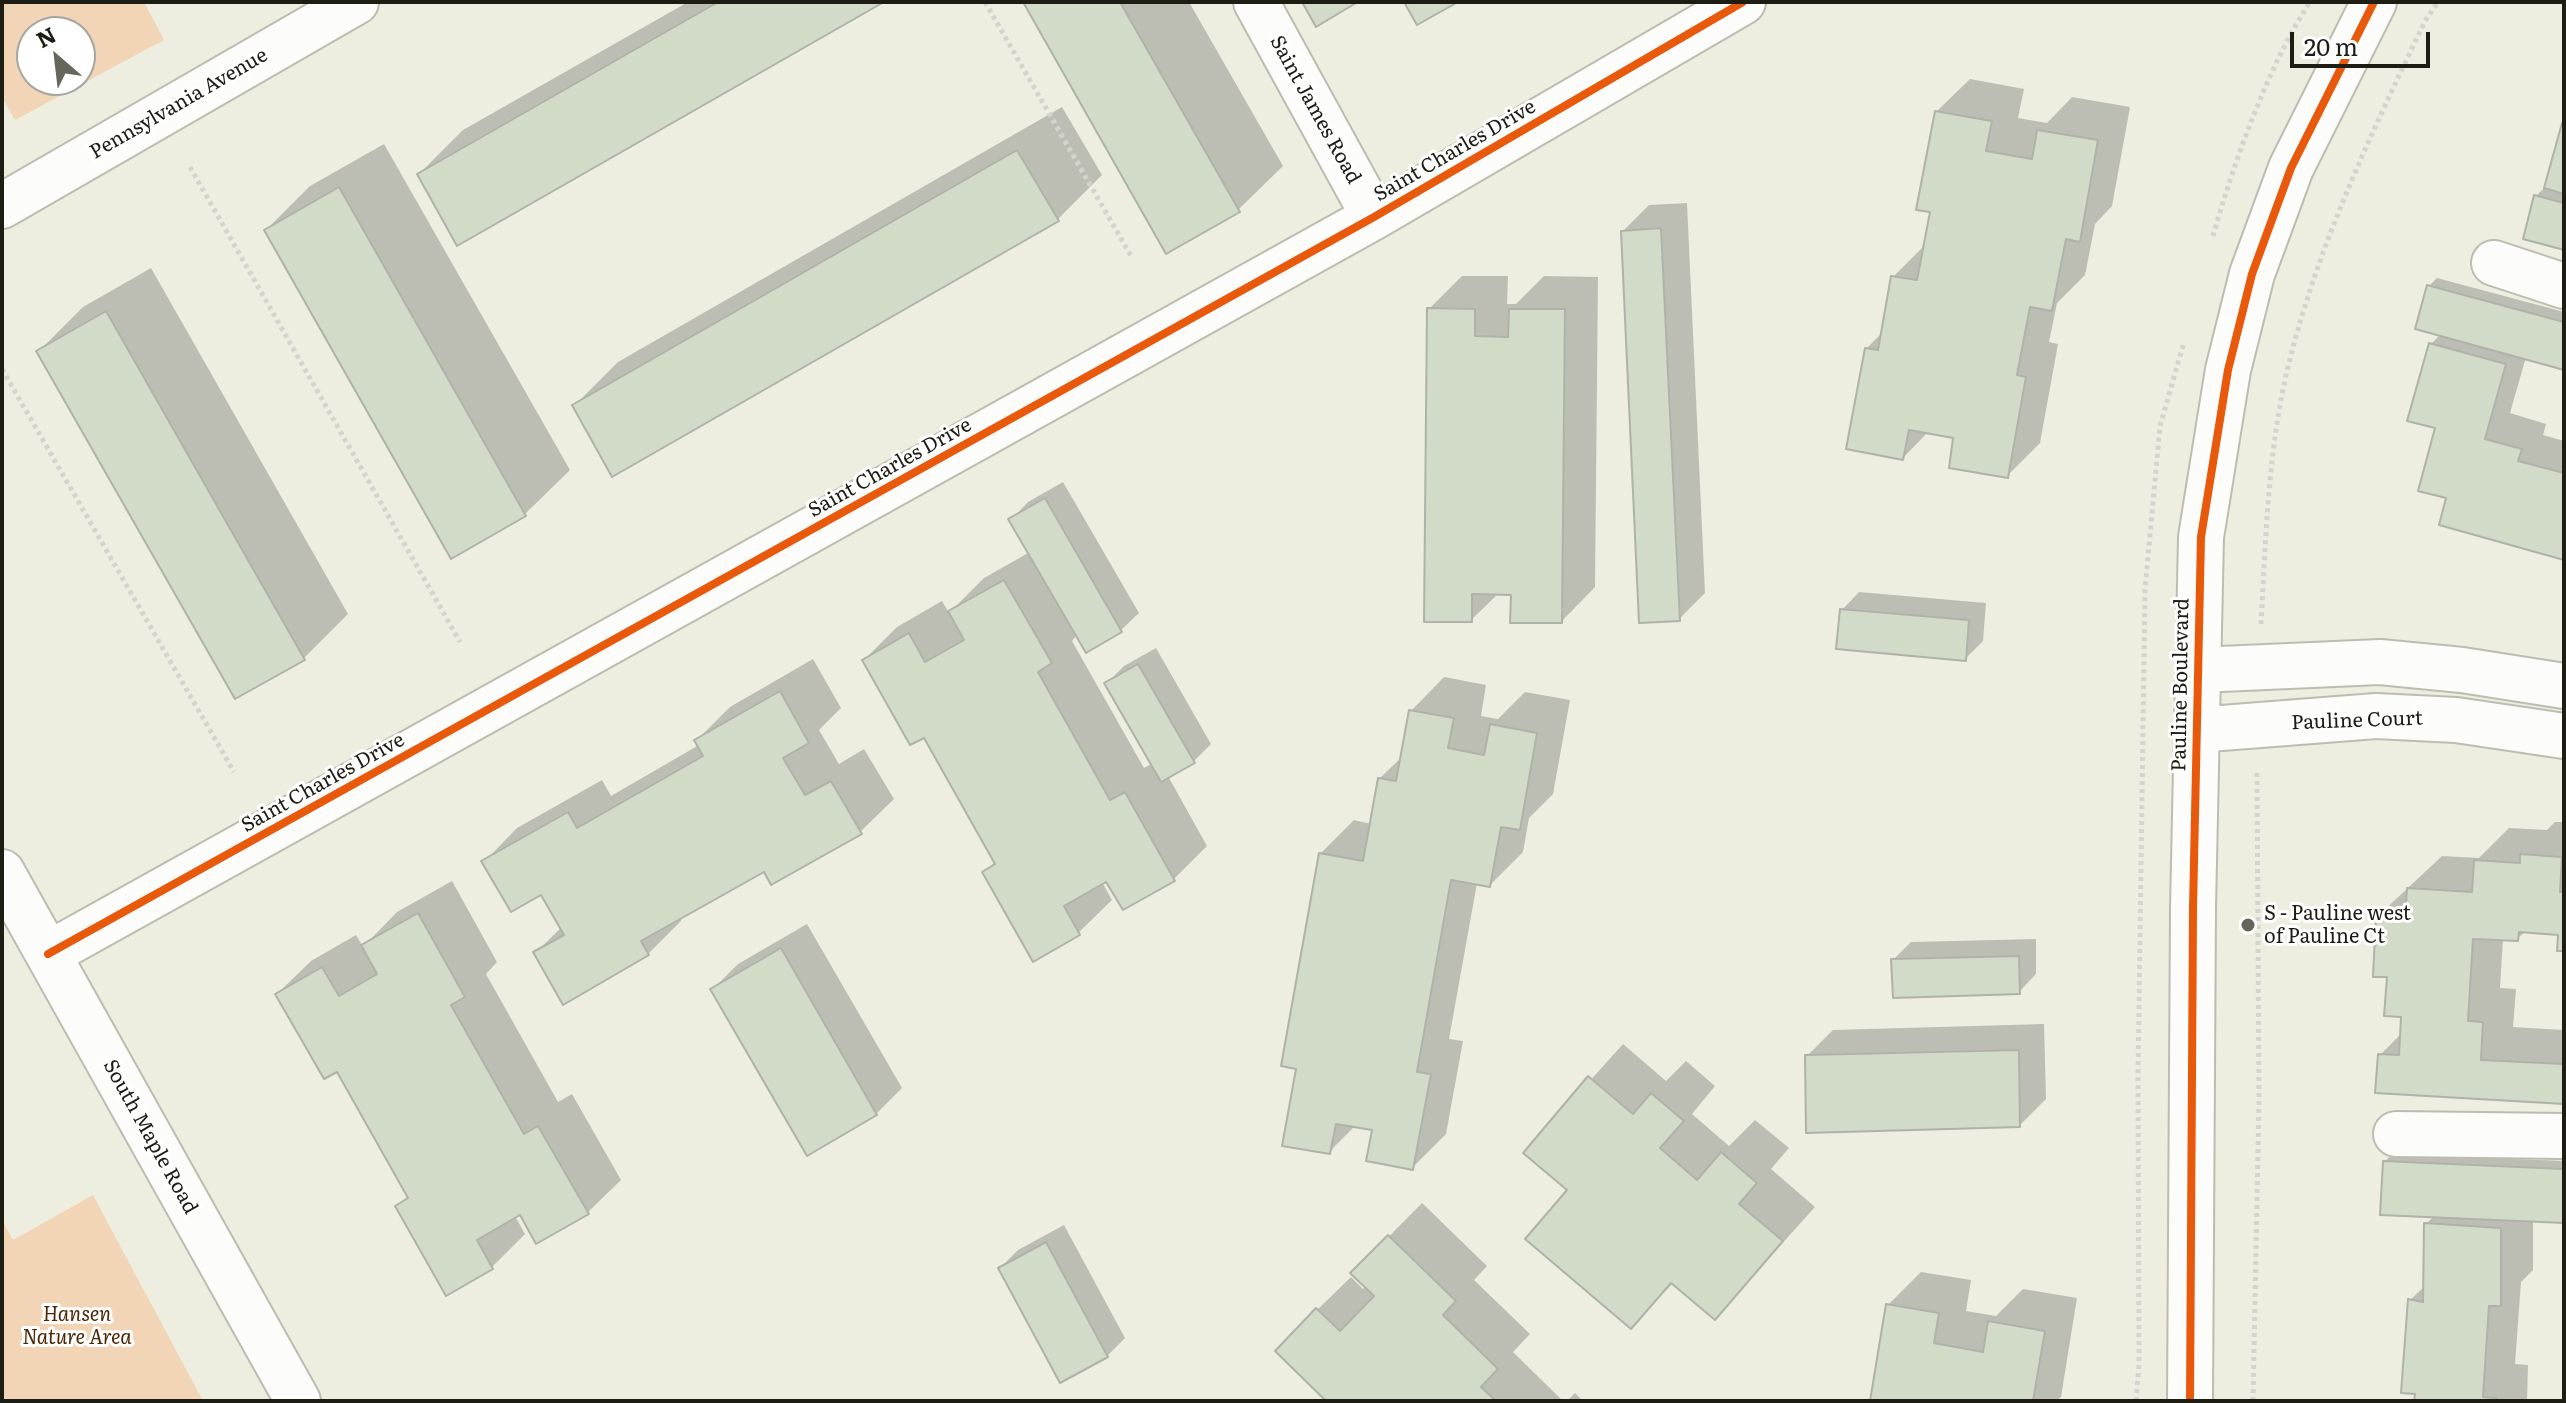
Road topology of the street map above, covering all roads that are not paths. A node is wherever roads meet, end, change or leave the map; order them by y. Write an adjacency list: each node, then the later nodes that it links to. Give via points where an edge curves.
1 (356, 2): 5 (street, Pennsylvania Avenue)
2 (1743, 2): 6 (street, Saint Charles Drive)
3 (2374, 2): 9 (street, Pauline Boulevard, via 2291,168 2248,289 2228,370 2201,537)
4 (1276, 15): 6 (street, Saint James Road)
5 (2, 206)
6 (1374, 217): 14 (street, Saint Charles Drive)
7 (2494, 263): 8 (street)
8 (2564, 286)
9 (2198, 670): 10 (street, via 2380,662); 11 (street, Pauline Boulevard)
10 (2564, 686)
11 (2196, 730): 12 (street, Pauline Court, via 2376,716 2456,720); 18 (street, Pauline Boulevard)
12 (2564, 736)
13 (2, 872): 14 (street, South Maple Road)
14 (48, 954): 17 (street, South Maple Road)
15 (2396, 1134): 16 (street)
16 (2564, 1136)
17 (298, 1401)
18 (2190, 1401)

